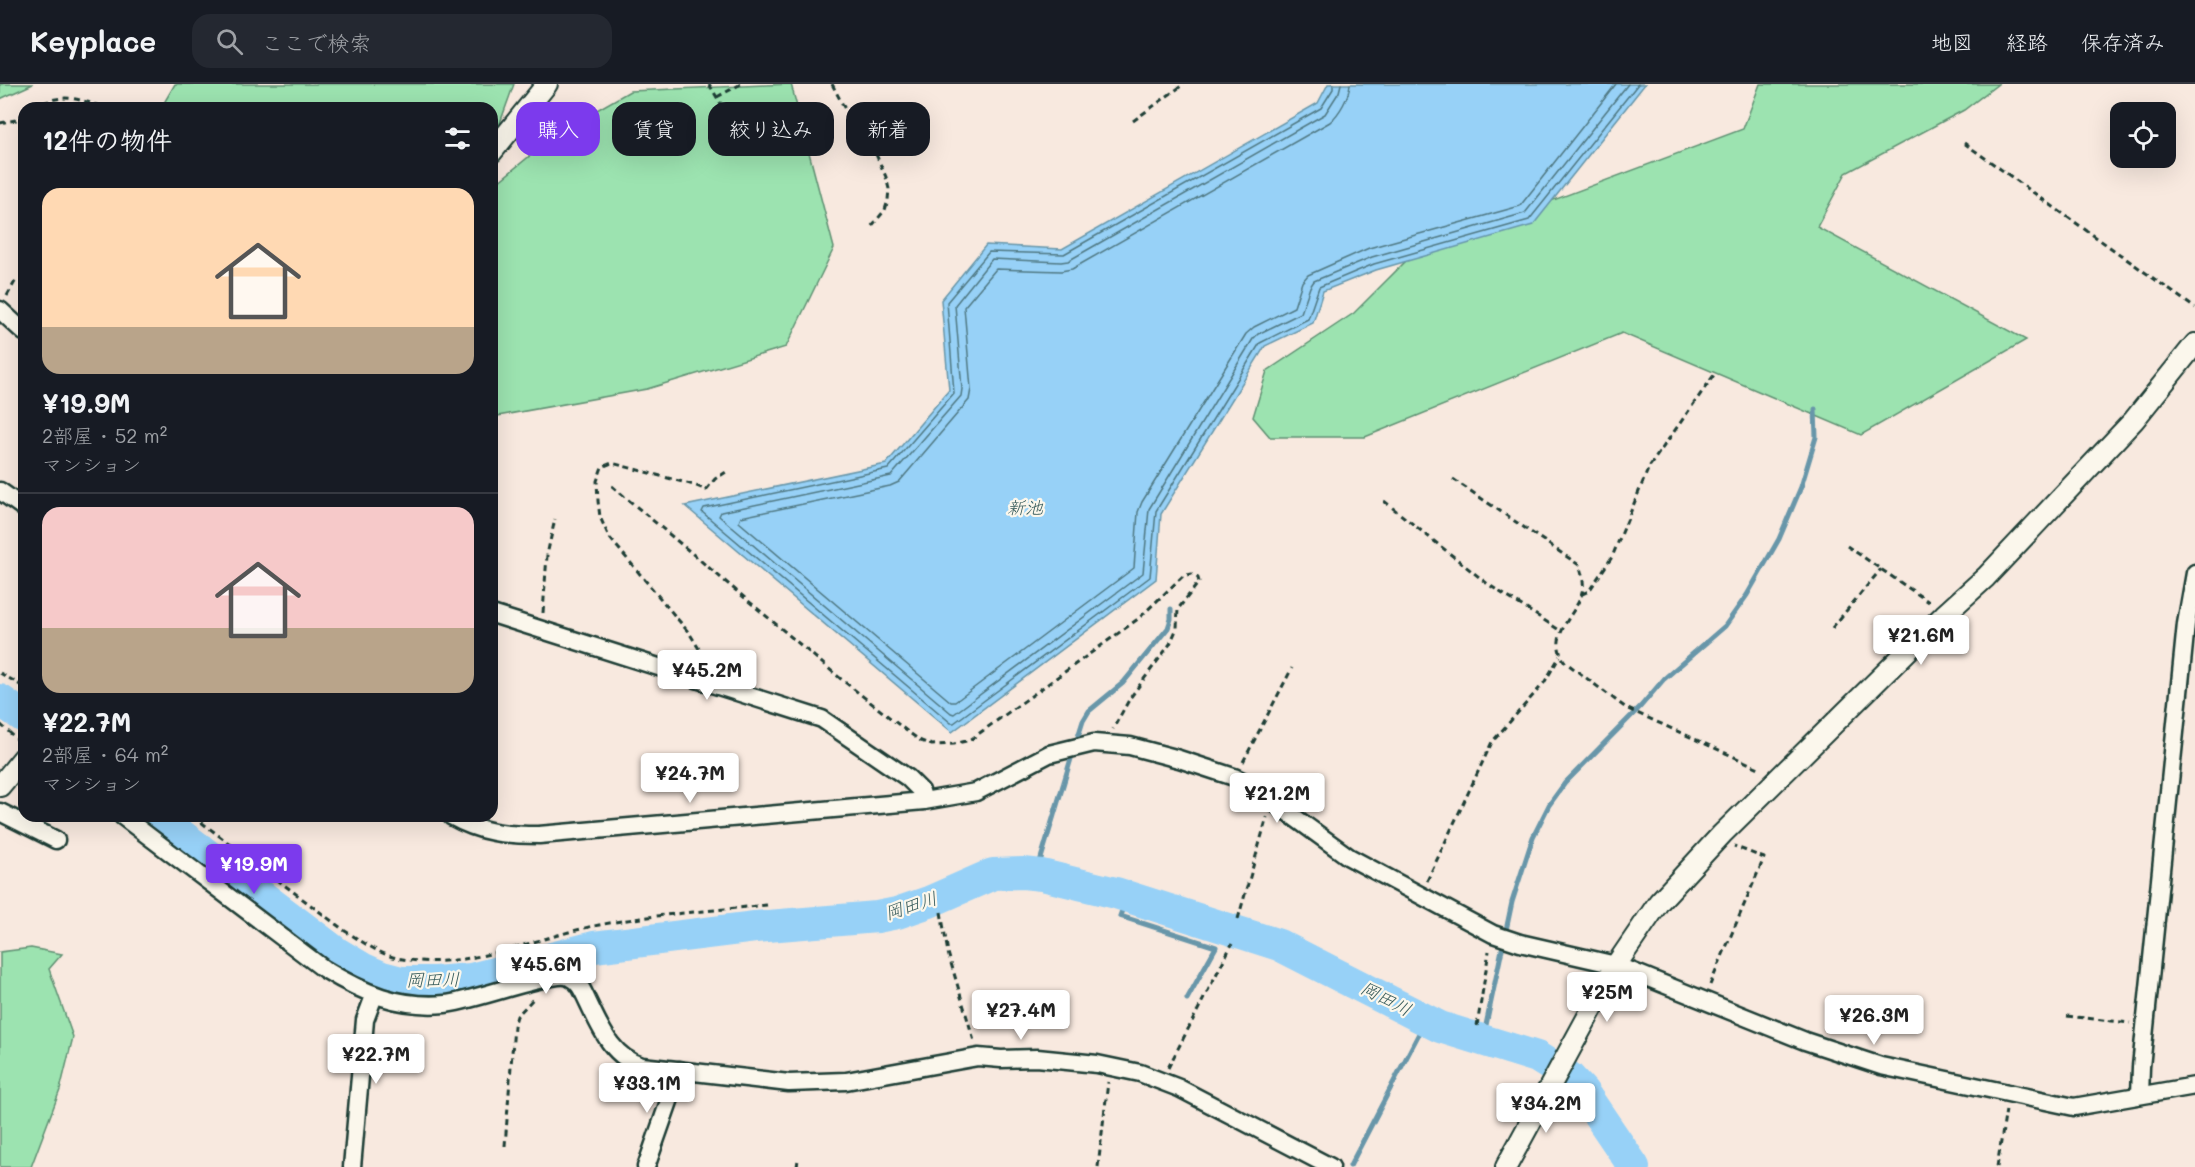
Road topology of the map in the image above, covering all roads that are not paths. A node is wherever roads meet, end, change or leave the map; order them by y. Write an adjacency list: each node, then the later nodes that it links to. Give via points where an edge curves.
1 (547, 84): 2 (street)
2 (498, 145)
3 (0, 310): 4 (street)
4 (18, 326)
5 (2195, 344): 19 (street, via 2134,420 1986,577 1722,834 1659,902)
6 (0, 491): 7 (street)
7 (18, 504)
8 (2195, 573): 23 (street, via 2186,624)
9 (498, 616): 12 (street, via 822,719 908,778 921,790)
10 (18, 764): 11 (street)
11 (0, 786)
12 (924, 801): 17 (street, via 539,835 478,830); 19 (street, via 976,792 1050,754 1094,743 1130,746 1250,785 1349,857 1493,934)
13 (0, 812): 14 (street)
14 (18, 821)
15 (20, 822): 18 (street)
16 (130, 822): 20 (street, via 324,969)
17 (463, 822)
18 (56, 840)
19 (1617, 965): 23 (street, via 1805,1041 1881,1066 2074,1107); 27 (street)
20 (374, 996): 21 (street, via 409,1004 445,1005 554,976 568,976 580,985 616,1052 631,1063); 24 (street, via 364,1020)
21 (680, 1070): 25 (street); 26 (street, via 789,1083 846,1081 978,1057 1037,1058 1110,1066 1179,1088)
22 (2195, 1086): 23 (street)
23 (2140, 1095)
24 (352, 1167)
25 (646, 1167)
26 (1331, 1167)
27 (1506, 1167)

